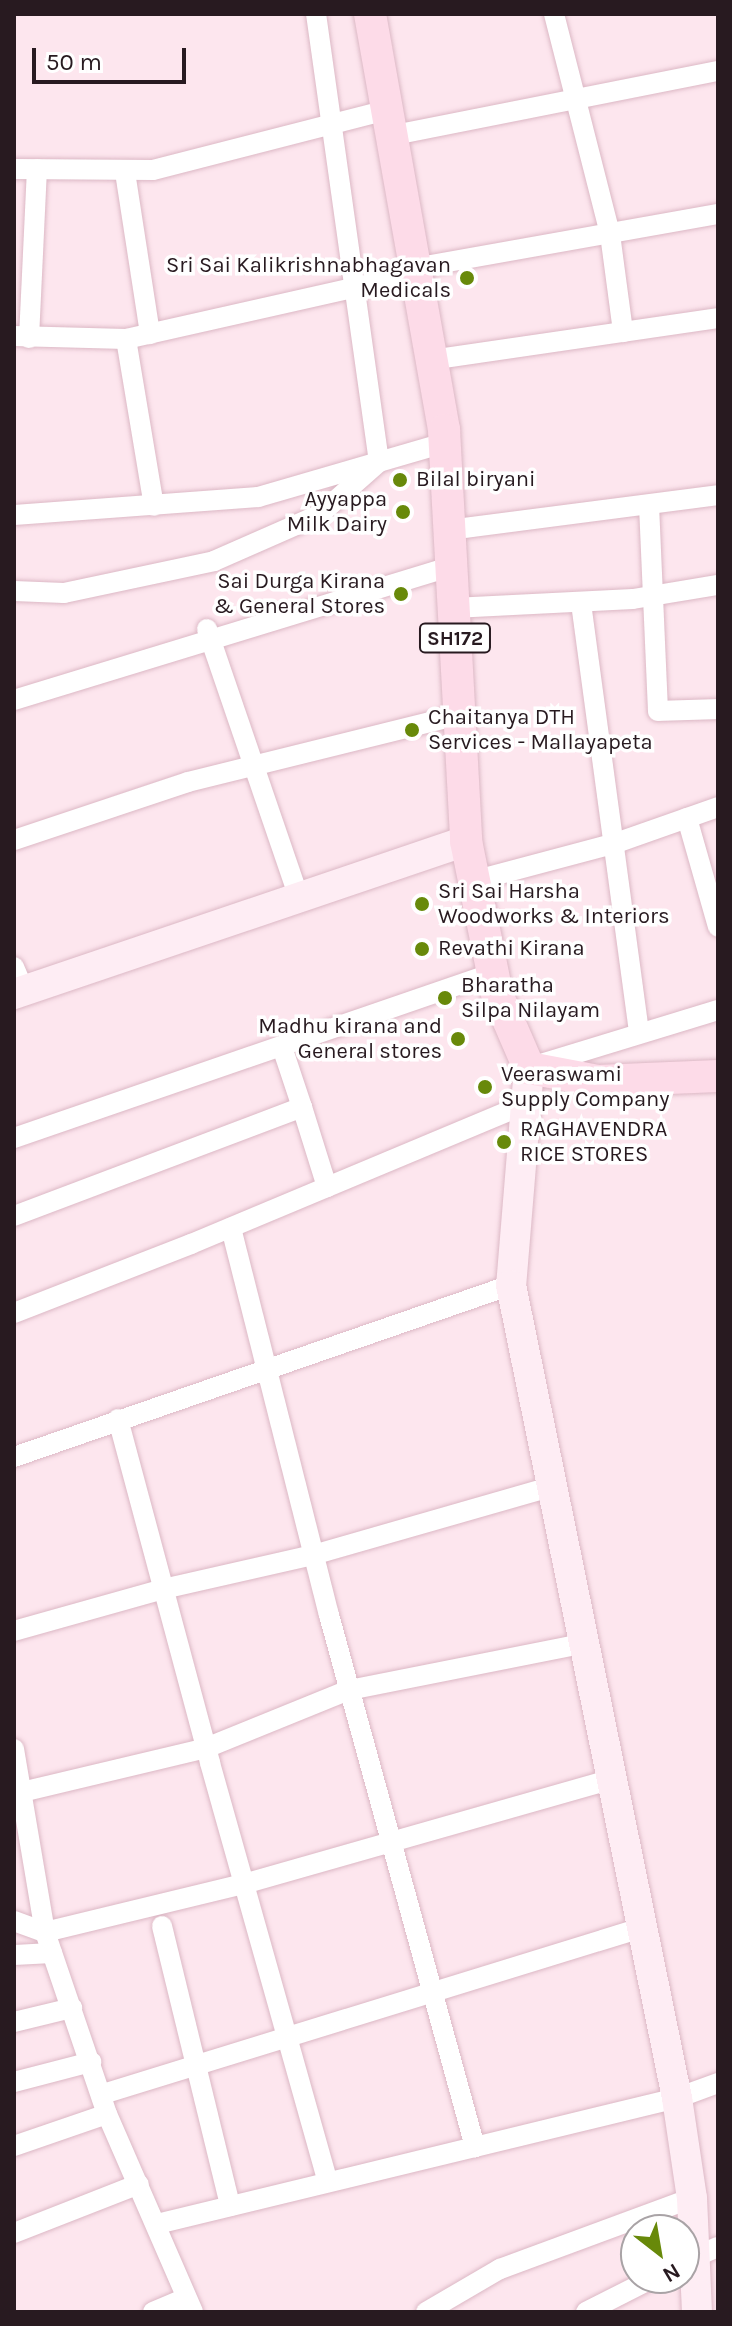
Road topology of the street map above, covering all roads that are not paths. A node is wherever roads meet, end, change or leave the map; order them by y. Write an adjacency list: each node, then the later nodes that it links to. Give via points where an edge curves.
1 (316, 14): 7 (street)
2 (370, 14): 6 (main road, SH172)
3 (554, 14): 5 (street)
4 (718, 71): 5 (street)
5 (574, 99): 6 (street); 12 (street)
6 (387, 123): 7 (street); 13 (main road, SH172)
7 (331, 124): 10 (street, via 153,170); 14 (street)
8 (14, 169): 9 (street)
9 (37, 169): 10 (street); 18 (street)
10 (125, 172): 17 (street)
11 (718, 214): 12 (street)
12 (610, 234): 13 (street); 16 (street)
13 (415, 271): 14 (street); 20 (main road, SH172)
14 (357, 287): 17 (street); 22 (street)
15 (718, 318): 16 (street)
16 (623, 332): 20 (street)
17 (150, 334): 19 (street)
18 (22, 337): 19 (street)
19 (126, 339): 25 (street)
20 (431, 360): 21 (main road, SH172)
21 (444, 443): 22 (street); 27 (main road, SH172)
22 (379, 462): 25 (street, via 258,497); 30 (street, via 319,515 214,561 64,593)
23 (718, 495): 24 (street)
24 (649, 505): 27 (street); 31 (street)
25 (154, 506): 26 (street)
26 (14, 515)
27 (449, 530): 28 (main road, SH172)
28 (451, 566): 33 (main road, SH172); 34 (street)
29 (718, 585): 31 (street)
30 (14, 591)
31 (651, 596): 32 (street); 36 (street, via 658,711)
32 (581, 603): 33 (street); 43 (street)
33 (453, 608): 37 (main road, SH172)
34 (209, 634): 35 (street); 38 (street)
35 (14, 700)
36 (718, 709)
37 (459, 715): 38 (street); 42 (main road, SH172)
38 (254, 766): 41 (street, via 188,782); 45 (street)
39 (718, 807): 40 (street)
40 (687, 818): 43 (street); 46 (street)
41 (14, 840)
42 (466, 841): 44 (main road, SH172); 45 (main road)
43 (616, 843): 44 (street); 50 (street)
44 (477, 880): 47 (main road, SH172)
45 (299, 897): 48 (main road)
46 (717, 922)
47 (493, 973): 51 (street); 52 (main road, SH172)
48 (17, 984)
49 (718, 1010): 50 (street)
50 (639, 1033): 52 (street)
51 (282, 1047): 55 (street); 56 (street)
52 (529, 1068): 53 (main road, via 598,1081); 54 (main road)
53 (718, 1076)
54 (526, 1104): 57 (street); 60 (main road)
55 (302, 1107): 57 (street); 58 (street)
56 (14, 1138)
57 (327, 1187): 59 (street)
58 (14, 1216)
59 (231, 1228): 61 (street); 62 (street)
60 (511, 1285): 62 (street); 65 (main road)
61 (14, 1313)
62 (265, 1368): 63 (street); 66 (street)
63 (118, 1419): 64 (street); 67 (street)
64 (14, 1457)
65 (550, 1487): 66 (street); 69 (main road)
66 (313, 1555): 67 (street); 70 (street)
67 (163, 1589): 68 (street); 71 (street)
68 (14, 1631)
69 (582, 1644): 70 (street); 73 (main road)
70 (349, 1690): 71 (street); 75 (street)
71 (206, 1748): 74 (street); 76 (street)
72 (14, 1749): 74 (street)
73 (610, 1780): 75 (street); 79 (main road)
74 (20, 1805): 80 (street)
75 (391, 1842): 76 (street); 83 (street)
76 (244, 1884): 80 (street); 86 (street)
77 (14, 1921): 80 (street)
78 (162, 1926): 88 (street)
79 (644, 1927): 83 (street); 91 (main road)
80 (45, 1932): 81 (street)
81 (52, 1953): 82 (street); 84 (street)
82 (14, 1955)
83 (432, 1990): 86 (street); 94 (street)
84 (72, 2008): 85 (street); 87 (street)
85 (14, 2022)
86 (287, 2036): 88 (street); 95 (street)
87 (91, 2062): 89 (street); 92 (street)
88 (195, 2065): 92 (street); 98 (street)
89 (14, 2082)
90 (718, 2083): 91 (street)
91 (677, 2098): 94 (street); 97 (main road)
92 (105, 2104): 93 (street); 96 (street)
93 (14, 2146)
94 (475, 2147): 95 (street)
95 (328, 2182): 98 (street)
96 (139, 2184): 100 (street); 101 (street)
97 (692, 2198): 99 (main road); 105 (street, via 500,2269)
98 (230, 2206): 100 (street)
99 (694, 2214)
100 (157, 2224): 103 (street)
101 (14, 2233)
102 (621, 2294): 106 (street)
103 (190, 2305): 104 (street)
104 (153, 2312)
105 (428, 2312)
106 (586, 2312)

